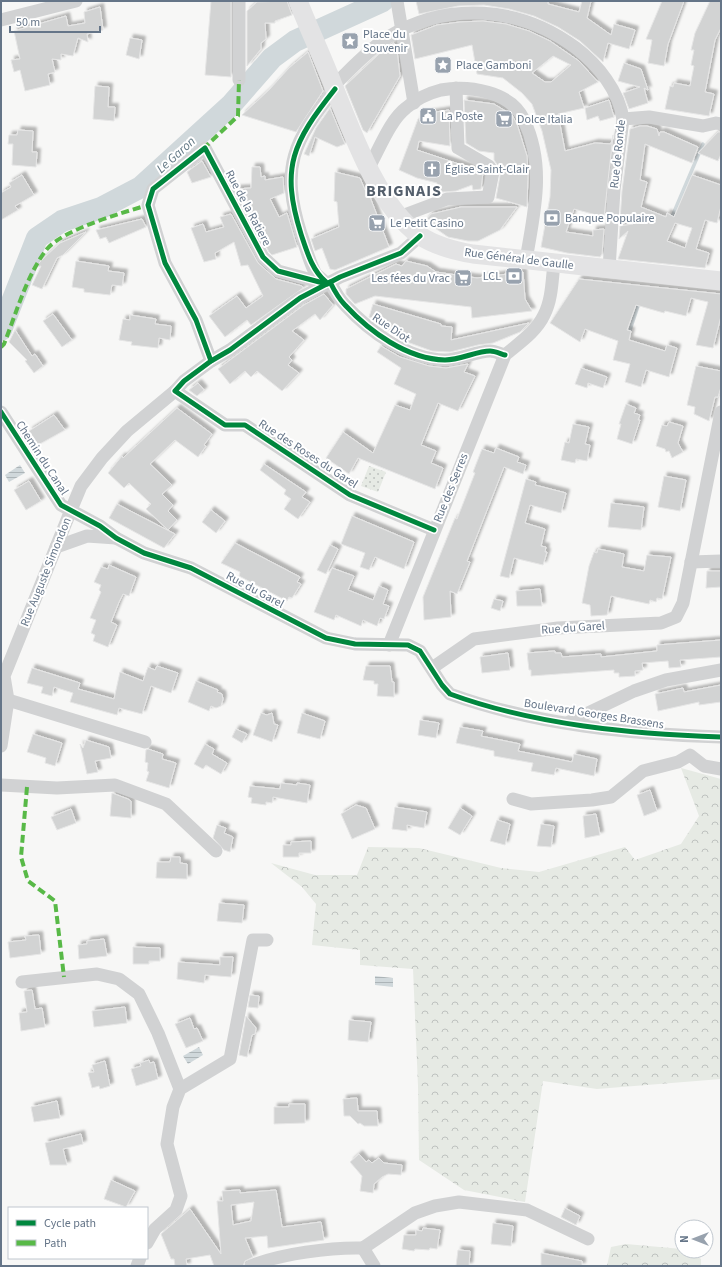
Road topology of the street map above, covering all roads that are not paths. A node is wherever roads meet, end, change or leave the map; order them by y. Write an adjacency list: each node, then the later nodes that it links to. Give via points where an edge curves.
1 (76, 1): 5 (street)
2 (238, 1): 7 (street)
3 (397, 2): 6 (street)
4 (301, 8): 8 (street, Rue Général de Gaulle)
5 (1, 20)
6 (401, 27): 8 (street, via 363,56); 10 (street); 11 (street, Rue de Ronde, via 461,13 506,15 546,28 580,51 595,66 617,97)
7 (239, 80)
8 (334, 87): 13 (street, Rue Général de Gaulle); 20 (street, Rue Diot, via 310,121 294,155 292,166 293,207 316,273)
9 (456, 88): 10 (street, via 426,95); 14 (street, via 458,148 489,166 493,172 488,197 447,199); 16 (street, via 489,93 504,99 516,107 531,136 538,172 537,196)
10 (414, 103): 13 (street, via 397,117)
11 (623, 119): 12 (street, via 649,117 703,126); 18 (street, Rue de Ronde, via 614,190)
12 (721, 124)
13 (369, 167): 14 (street, Rue Général de Gaulle)
14 (398, 217): 15 (street, Rue Général de Gaulle)
15 (420, 236): 16 (street, Rue Général de Gaulle, via 440,246 461,252); 20 (street, Rue Auguste Simondon, via 400,253)
16 (526, 260): 17 (street, Rue Général de Gaulle)
17 (554, 263): 18 (street, Rue Général de Gaulle); 21 (street, via 545,315 533,331)
18 (609, 269): 19 (street, Rue Général de Gaulle)
19 (721, 280)
20 (328, 283): 21 (street, Rue Diot, via 344,304 367,325 402,349 445,360 490,351); 22 (street, Rue Auguste Simondon, via 300,298); 22 (street, Rue de la Ratiere, via 278,271 263,257 205,148 153,189 148,205 165,263 196,320)
21 (505, 355): 28 (street, Rue des Serres)
22 (211, 361): 23 (street, Rue Auguste Simondon)
23 (175, 391): 27 (street, Rue Auguste Simondon, via 127,431 102,458 81,486); 28 (street, Rue des Roses du Garel, via 225,425 245,425 350,495)
24 (1, 412): 27 (street, Chemin du Canal, via 61,505)
25 (721, 412): 26 (street, Rue du Garel)
26 (716, 457): 33 (street, Rue du Garel)
27 (70, 510): 29 (street, via 73,524); 30 (street, Rue du Garel); 31 (street, Rue Auguste Simondon)
28 (434, 530): 34 (street, Rue des Serres)
29 (87, 536): 30 (street); 31 (street)
30 (116, 538): 34 (street, Rue du Garel, via 144,553 170,560 201,573 326,638 355,644)
31 (56, 547): 37 (street, Rue Auguste Simondon)
32 (721, 561): 33 (street)
33 (691, 562): 35 (street, Rue du Garel, via 684,603 676,617 661,623 558,628 474,639)
34 (389, 645): 35 (street, Rue du Garel, via 408,645 420,651)
35 (432, 668): 39 (street, Boulevard Georges Brassens, via 450,694 538,718)
36 (721, 670): 39 (street, via 666,680 634,691)
37 (2, 676): 38 (street, Rue Auguste Simondon)
38 (8, 700): 42 (street); 43 (street, Rue Auguste Simondon)
39 (569, 722): 40 (street, Boulevard Georges Brassens, via 667,735)
40 (694, 736): 41 (street, Boulevard Georges Brassens); 44 (street)
41 (721, 737)
42 (145, 742)
43 (1, 746)
44 (690, 755): 45 (street, via 704,766); 47 (street, via 678,762 643,772 611,797 531,804)
45 (721, 769)
46 (1, 785): 48 (street, via 57,788 115,785 166,804)
47 (513, 799)
48 (216, 851)
49 (267, 940): 51 (street, via 253,940 230,1059)
50 (22, 982): 51 (street, via 97,974 119,979 139,994)
51 (180, 1089): 53 (street, via 173,1107 167,1144 181,1196 176,1210 155,1229)
52 (588, 1238): 54 (street, via 527,1210 459,1202 415,1213)
53 (148, 1241)
54 (363, 1248): 55 (street, via 347,1247 268,1259); 56 (street)
55 (251, 1266)
56 (374, 1266)

